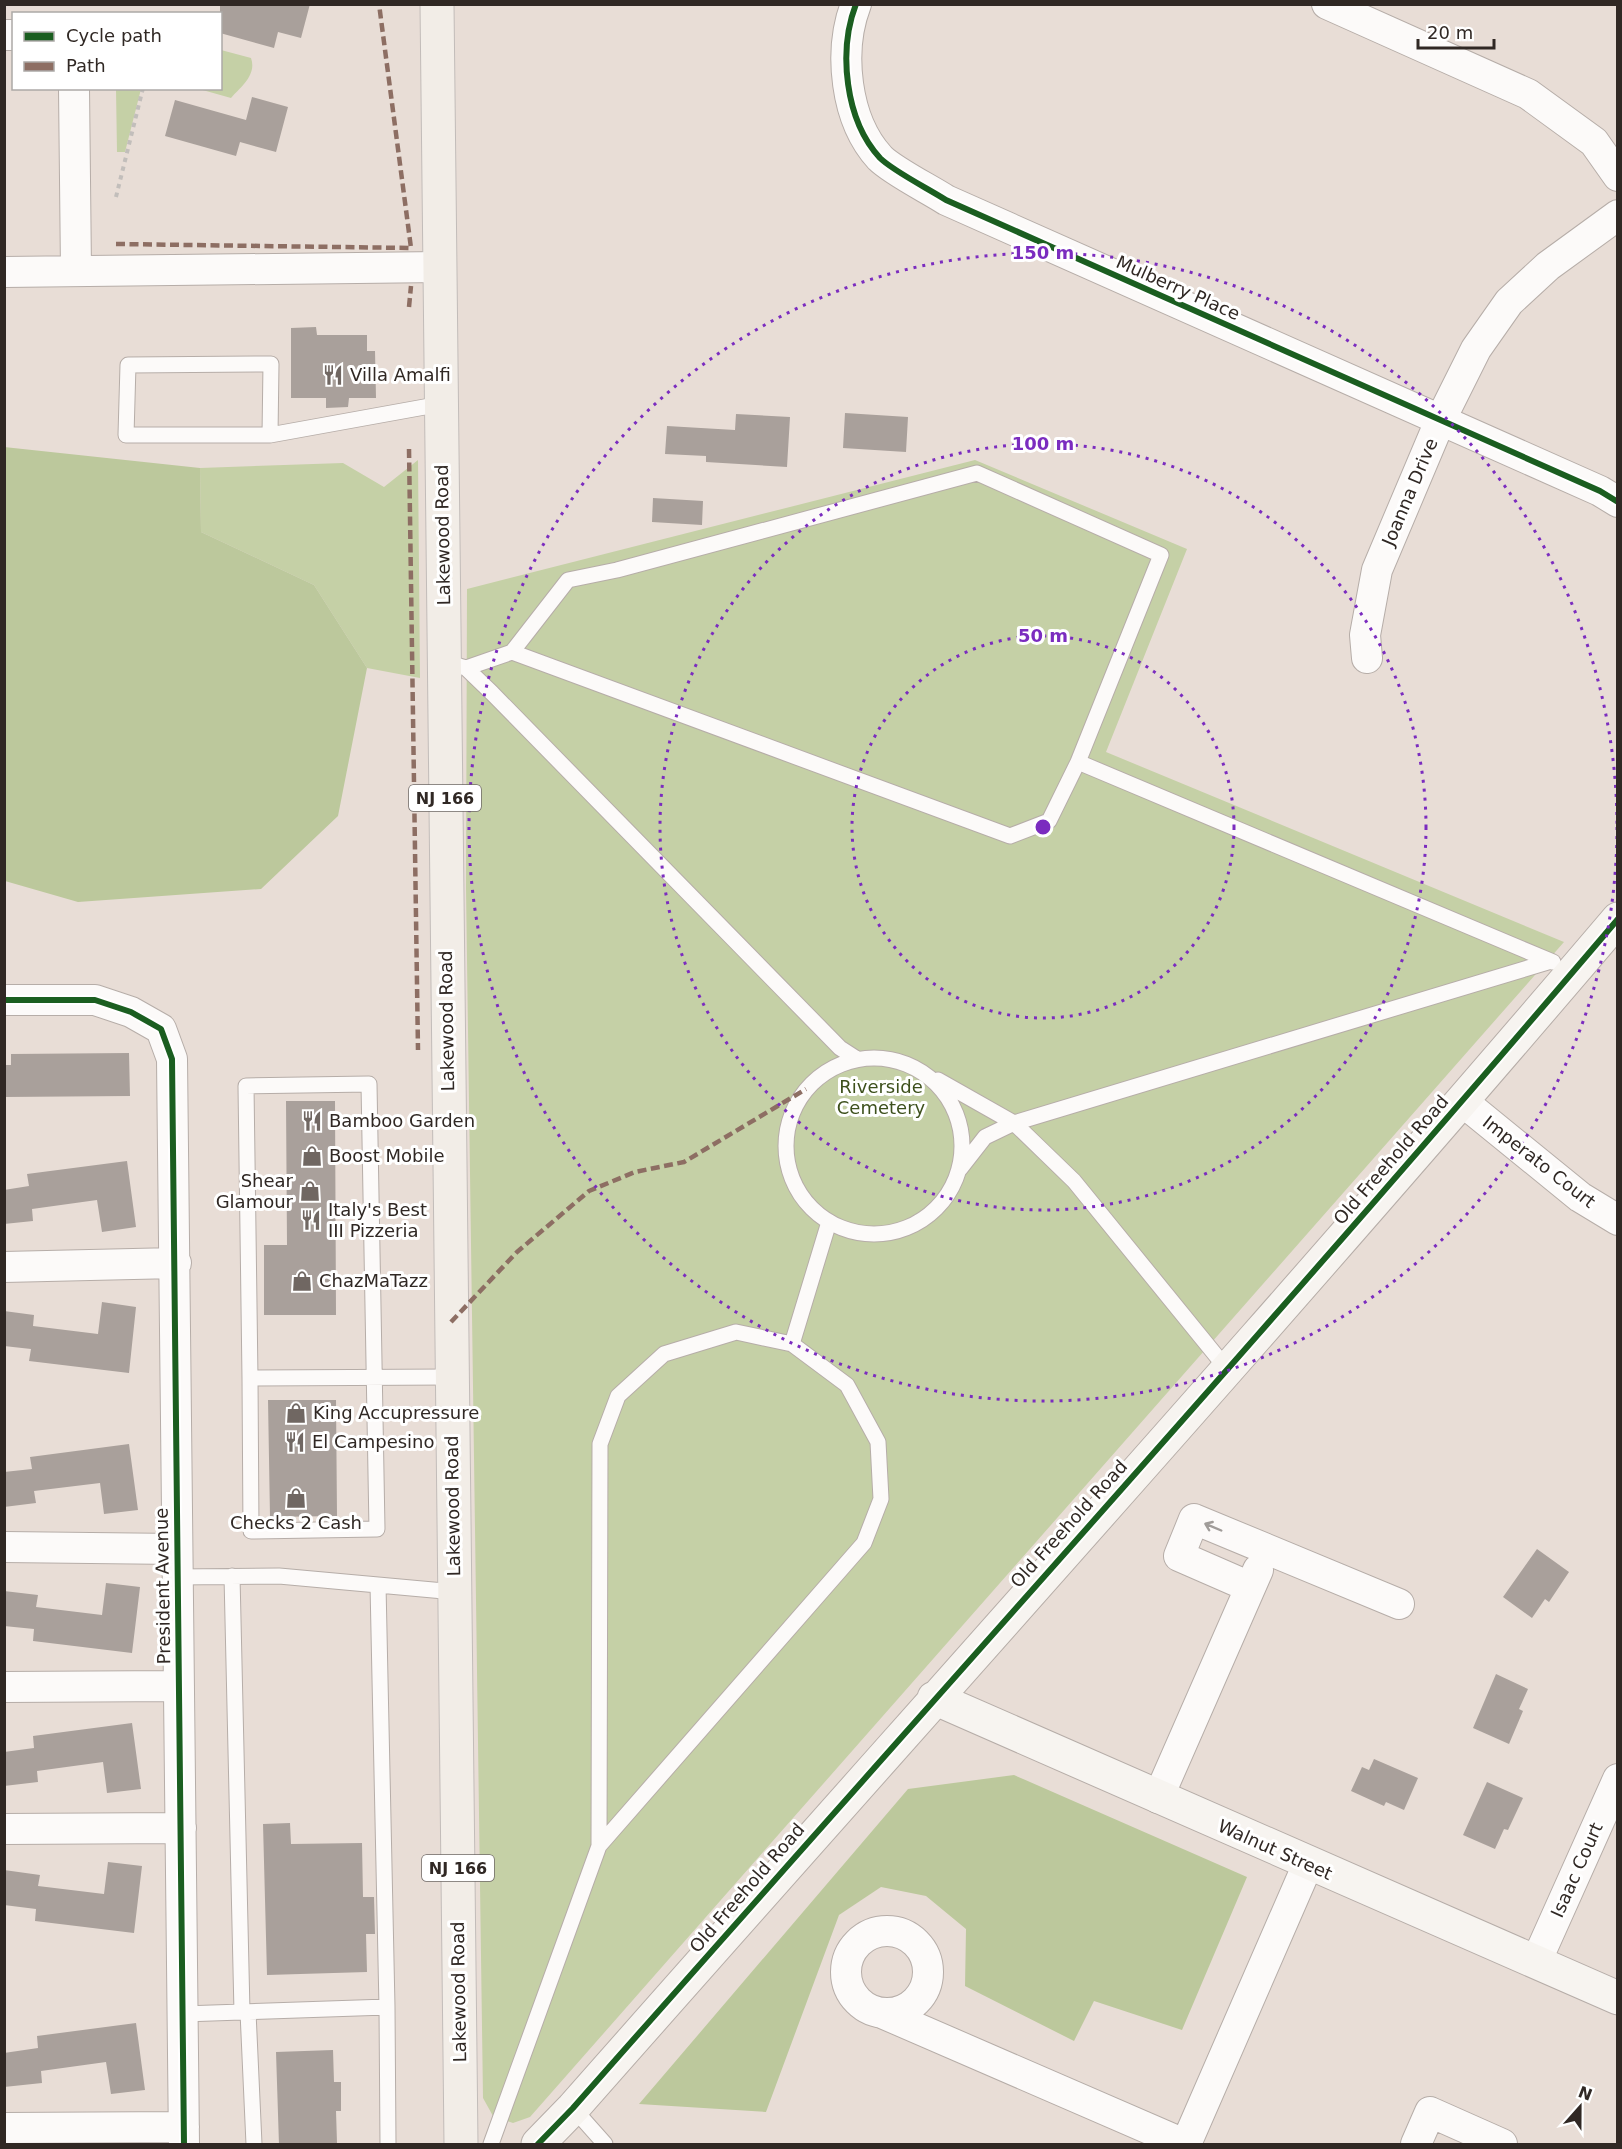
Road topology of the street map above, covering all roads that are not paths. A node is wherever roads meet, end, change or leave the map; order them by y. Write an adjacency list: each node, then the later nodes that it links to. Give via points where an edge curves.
1 (437, 4): 7 (main road, Lakewood Road / NJ 166)
2 (856, 4): 11 (street, Mulberry Place, via 846,69 854,114 880,158 946,200)
3 (1327, 4): 5 (street, via 1528,94 1594,142)
4 (74, 90): 8 (street)
5 (1617, 176)
6 (1617, 215): 11 (street, Joanna Drive, via 1548,266 1509,302 1476,349)
7 (440, 267): 8 (street); 10 (main road, Lakewood Road / NJ 166)
8 (76, 271): 9 (street)
9 (4, 272)
10 (441, 404): 12 (lane); 16 (main road, Lakewood Road / NJ 166)
11 (1440, 421): 13 (street, Mulberry Place); 15 (street, Joanna Drive, via 1377,570 1365,635)
12 (270, 435): 12 (lane, via 126,435 128,365 271,364)
13 (1617, 502)
14 (512, 652): 16 (lane); 17 (lane, via 1010,836 1049,822); 17 (lane, via 568,580 977,473 1161,555)
15 (1367, 658)
16 (455, 665): 21 (lane, via 840,1048); 33 (main road, Lakewood Road / NJ 166)
17 (1078, 762): 19 (lane)
18 (1617, 919): 19 (main road, Old Freehold Road)
19 (1562, 966): 23 (main road, Old Freehold Road); 24 (lane)
20 (4, 1000): 28 (street, President Avenue, via 95,1000 131,1012 161,1029 172,1059)
21 (857, 1059): 22 (lane, via 886,1059); 27 (lane, via 830,1069 806,1089 790,1115 785,1145 790,1175 806,1202)
22 (914, 1067): 24 (lane); 25 (lane, via 938,1085 951,1103 960,1124)
23 (1462, 1101): 26 (street, Imperato Court, via 1580,1197); 31 (main road, Old Freehold Road)
24 (1014, 1123): 25 (lane, via 985,1137); 31 (lane, via 1074,1181)
25 (960, 1168): 27 (lane, via 949,1193 932,1213 910,1227 884,1234 857,1233)
26 (1617, 1220)
27 (829, 1222): 30 (lane)
28 (176, 1263): 29 (street); 37 (street, President Avenue)
29 (4, 1268)
30 (792, 1344): 50 (lane, via 847,1385 878,1442 881,1499 864,1543); 50 (lane, via 736,1332 664,1354 618,1396 600,1444)
31 (1227, 1369): 45 (main road, Old Freehold Road)
32 (374, 1377): 33 (lane); 34 (lane); 34 (lane, via 377,1530 250,1532); 34 (lane, via 369,1084 246,1086)
33 (451, 1377): 41 (main road, Lakewood Road / NJ 166)
34 (250, 1378)
35 (4, 1547): 37 (street)
36 (1267, 1550): 40 (street); 40 (street, one-way to 40, via 1194,1519 1179,1556); 42 (street)
37 (177, 1563): 38 (lane); 43 (street, President Avenue)
38 (232, 1576): 39 (lane, via 279,1575); 55 (lane)
39 (378, 1585): 41 (lane); 54 (lane)
40 (1250, 1587): 47 (street)
41 (455, 1592): 63 (main road, Lakewood Road / NJ 166)
42 (1399, 1604)
43 (179, 1686): 44 (street); 48 (street, President Avenue)
44 (4, 1687)
45 (934, 1698): 47 (main road, Walnut Street); 58 (main road, Old Freehold Road)
46 (1617, 1779): 52 (street, Isaac Court)
47 (1158, 1798): 51 (main road, Walnut Street)
48 (181, 1828): 49 (street); 57 (street, President Avenue)
49 (4, 1829)
50 (599, 1846): 64 (lane)
51 (1308, 1864): 52 (main road, Walnut Street); 67 (street)
52 (1536, 1962): 53 (main road, Walnut Street)
53 (1617, 1998)
54 (387, 2007): 55 (lane); 62 (lane)
55 (245, 2012): 57 (lane); 61 (lane)
56 (882, 2013): 67 (street)
57 (183, 2014): 60 (street, President Avenue)
58 (573, 2108): 65 (main road, Old Freehold Road); 66 (lane)
59 (4, 2128): 60 (street)
60 (184, 2136)
61 (254, 2145)
62 (388, 2145)
63 (461, 2145)
64 (491, 2145)
65 (538, 2145)
66 (605, 2145)
67 (1185, 2145)
68 (1416, 2145): 69 (street, via 1430,2112)
69 (1502, 2145)

